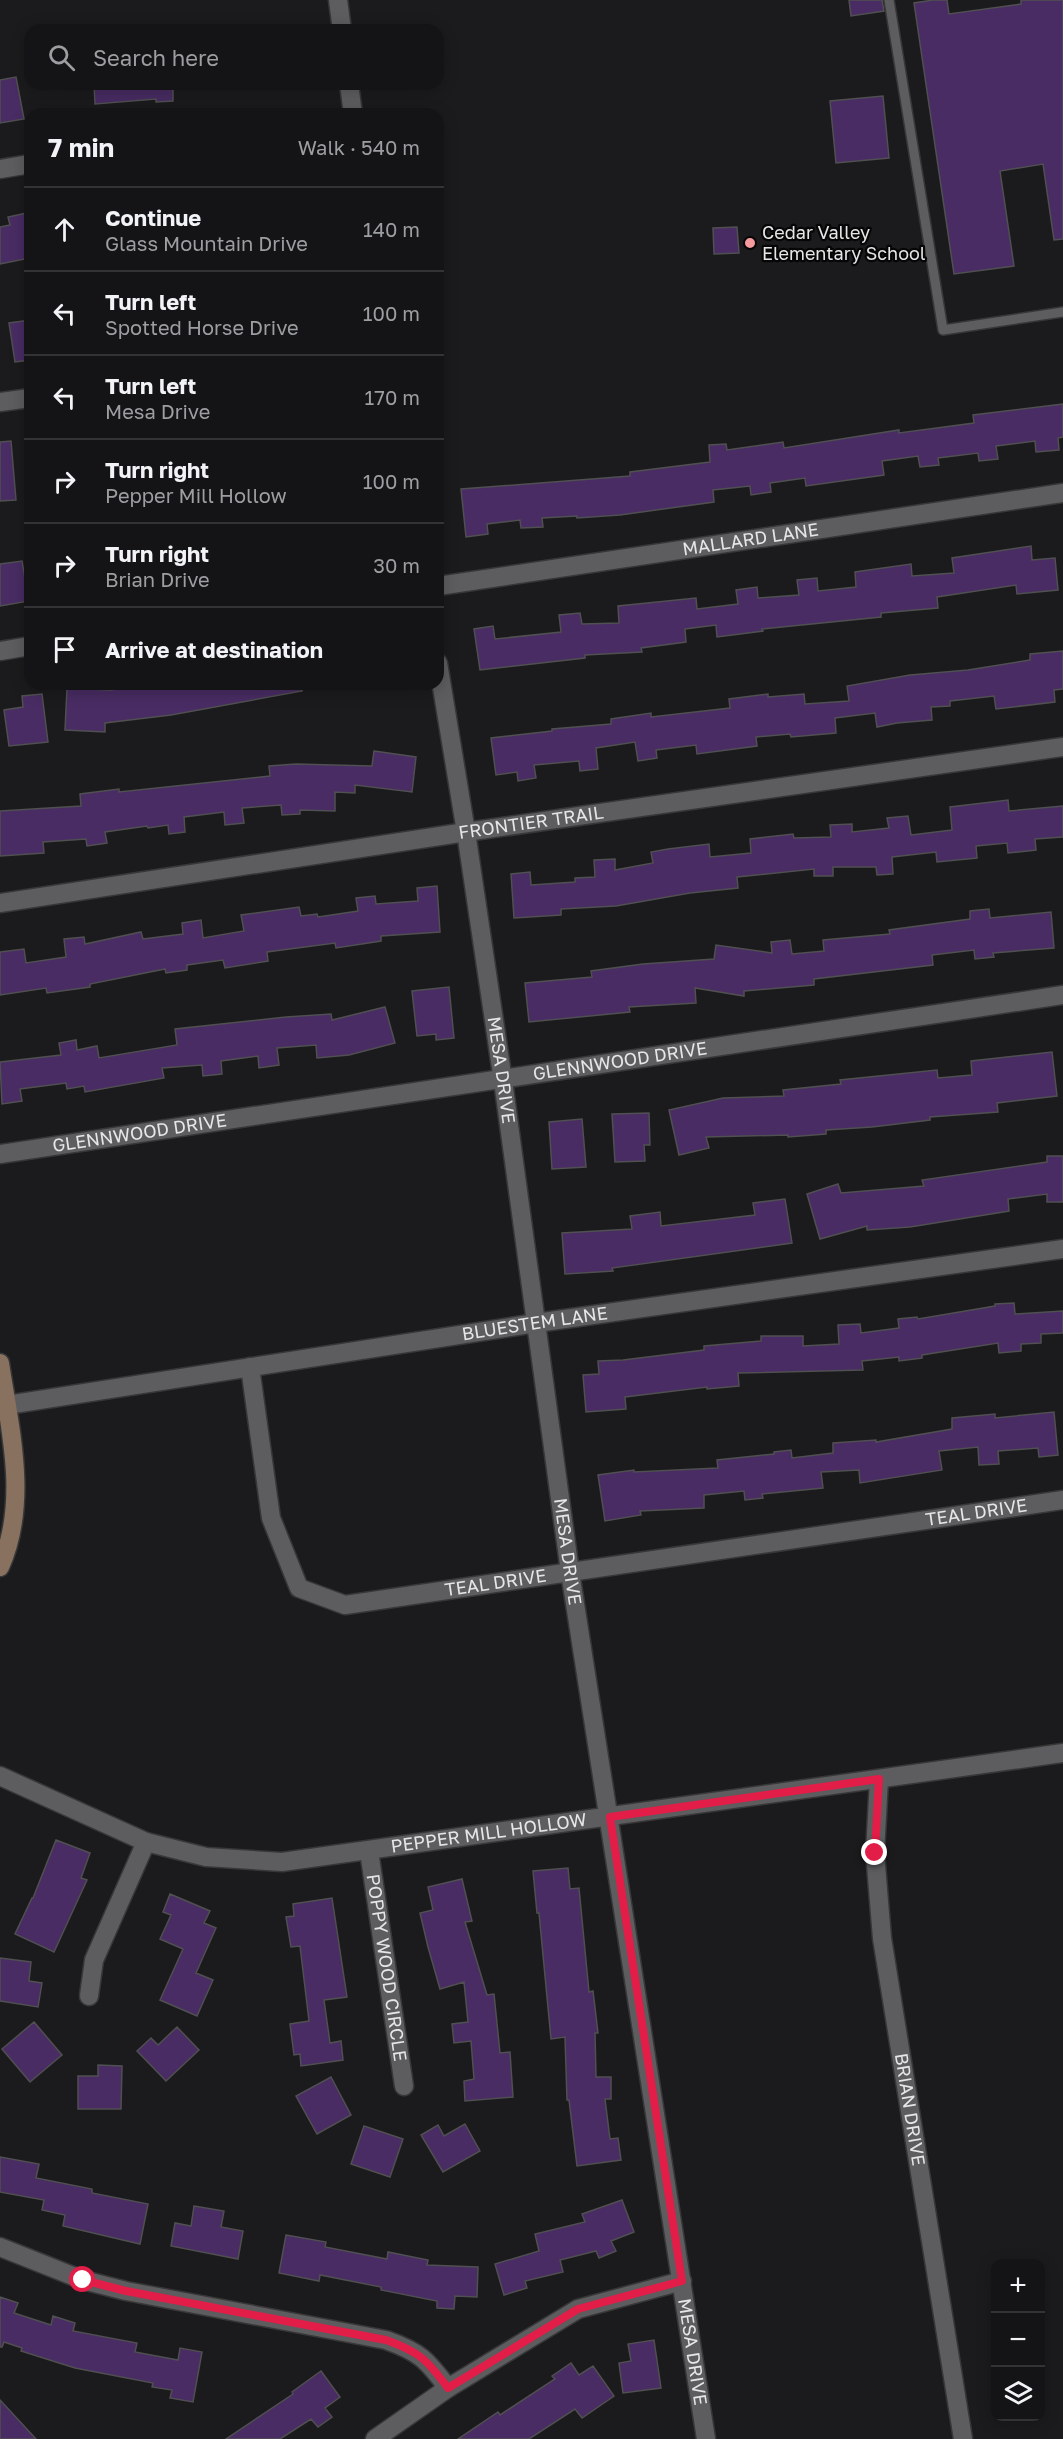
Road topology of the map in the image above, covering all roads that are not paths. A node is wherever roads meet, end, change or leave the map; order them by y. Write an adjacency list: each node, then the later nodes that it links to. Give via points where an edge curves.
1 (338, 0): 3 (street)
2 (889, 0): 8 (lane, via 943,330)
3 (341, 24)
4 (350, 90): 5 (street)
5 (352, 108)
6 (24, 165): 7 (street)
7 (0, 169)
8 (1063, 312)
9 (24, 399): 10 (street)
10 (0, 402)
11 (1063, 493): 12 (street, MALLARD LANE)
12 (444, 585)
13 (24, 647): 14 (street)
14 (0, 651)
15 (442, 690): 17 (street, MESA DRIVE)
16 (1063, 747): 17 (street, FRONTIER TRAIL)
17 (466, 832): 18 (street, FRONTIER TRAIL); 20 (street, MESA DRIVE)
18 (0, 903)
19 (1063, 995): 20 (street, GLENNWOOD DRIVE)
20 (503, 1081): 21 (street, GLENNWOOD DRIVE); 23 (street, MESA DRIVE)
21 (0, 1154)
22 (1063, 1249): 23 (street, BLUESTEM LANE)
23 (536, 1323): 25 (street, BLUESTEM LANE); 29 (street, MESA DRIVE)
24 (0, 1363): 26 (street)
25 (250, 1366): 26 (street, BLUESTEM LANE); 29 (street, TEAL DRIVE, via 271,1518 299,1588 345,1605)
26 (7, 1406): 28 (street, via 17,1486)
27 (1063, 1500): 29 (street, TEAL DRIVE)
28 (0, 1567)
29 (570, 1572): 33 (street, MESA DRIVE)
30 (1063, 1753): 32 (street, PEPPER MILL HOLLOW)
31 (0, 1776): 34 (street, PEPPER MILL HOLLOW)
32 (879, 1779): 33 (street, PEPPER MILL HOLLOW); 43 (street, BRIAN DRIVE, via 875,1853 882,1938)
33 (610, 1817): 35 (street, PEPPER MILL HOLLOW); 39 (street, MESA DRIVE)
34 (146, 1842): 35 (street, PEPPER MILL HOLLOW, via 206,1857 242,1861 282,1862); 36 (street, via 94,1960)
35 (369, 1851): 37 (street, POPPY WOOD CIRCLE)
36 (89, 1996)
37 (404, 2086)
38 (0, 2247): 40 (street, via 83,2280 126,2291 386,2340 413,2349)
39 (682, 2281): 40 (street, via 578,2309); 42 (street, MESA DRIVE)
40 (448, 2388): 41 (street)
41 (375, 2439)
42 (706, 2439)
43 (963, 2439)

